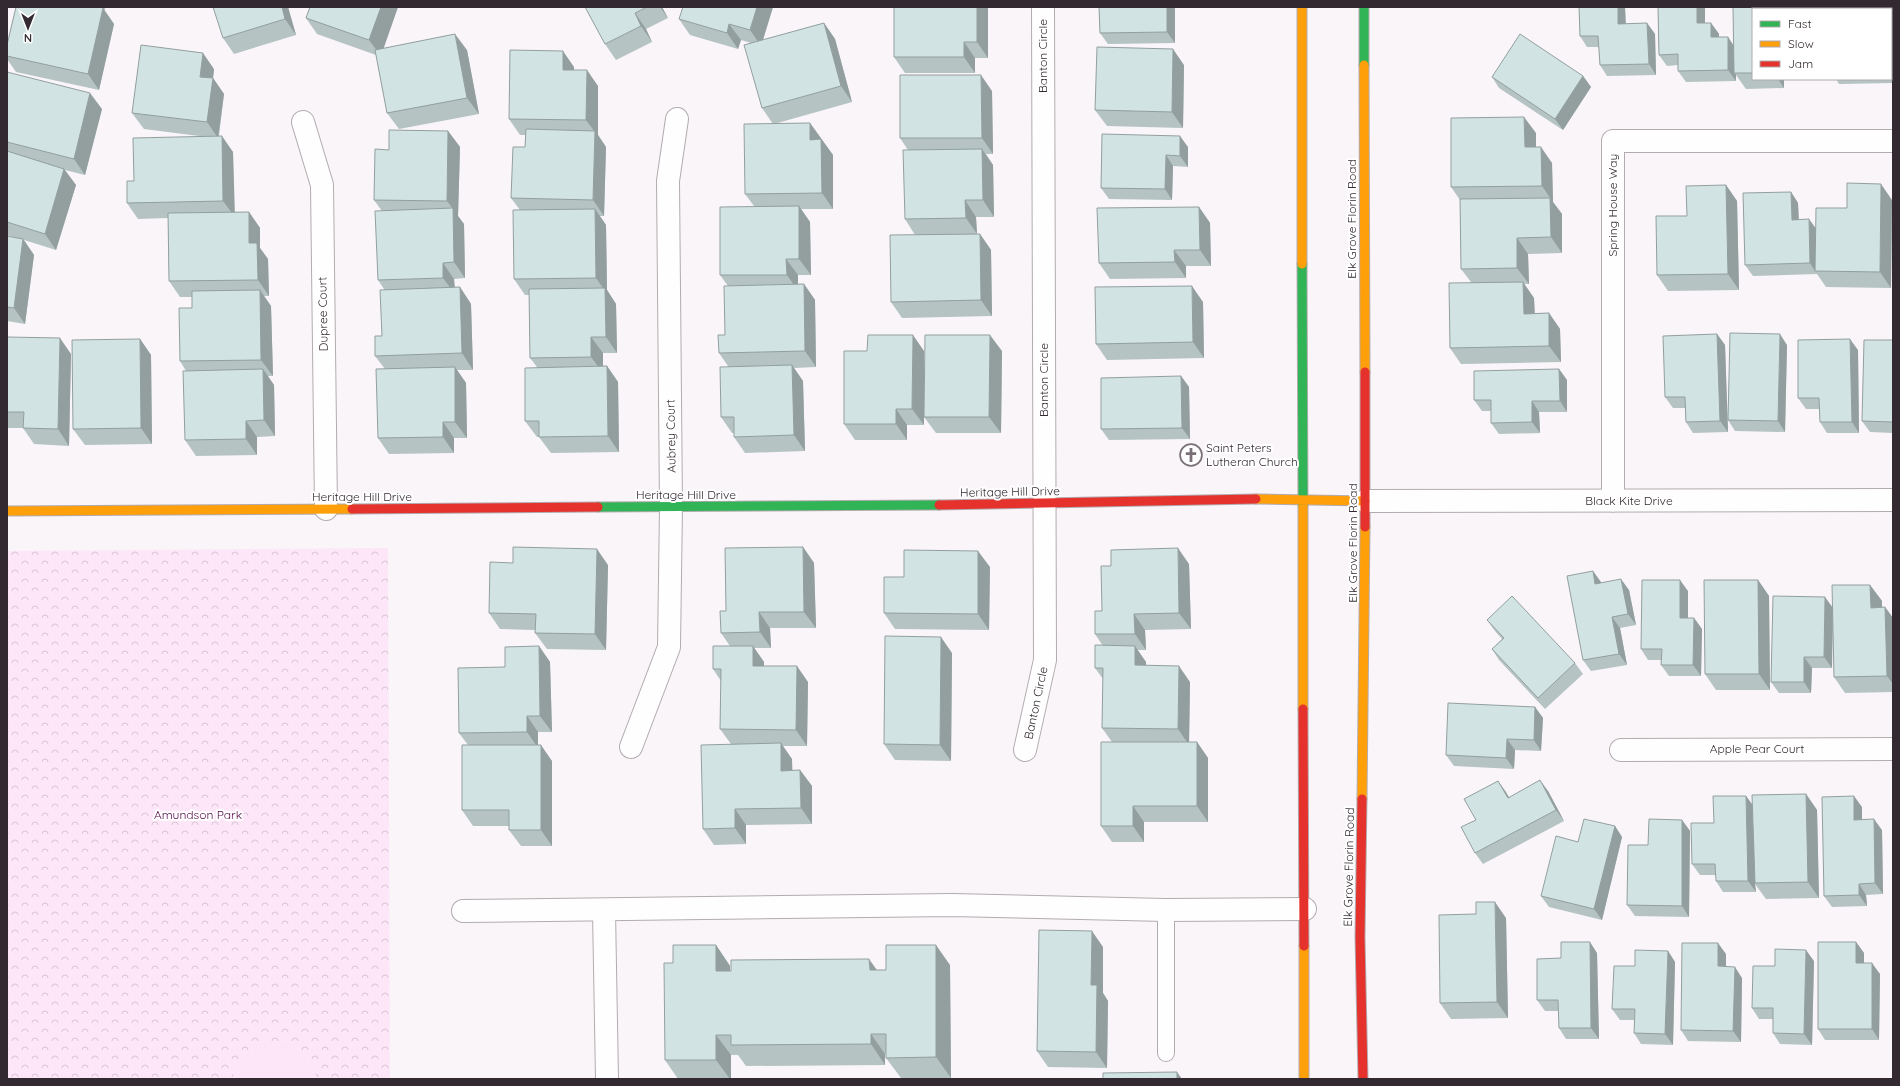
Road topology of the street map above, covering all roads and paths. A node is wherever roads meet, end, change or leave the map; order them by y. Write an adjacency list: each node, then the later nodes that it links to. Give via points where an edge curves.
1 (1043, 7): 11 (street, Banton Circle)
2 (1302, 7): 7 (main road)
3 (1364, 7): 9 (main road, Elk Grove Florin Road)
4 (677, 118): 12 (street, Aubrey Court, via 668,181)
5 (303, 122): 13 (street, Dupree Court, via 322,185)
6 (1893, 141): 10 (street, Spring House Way, via 1613,141)
7 (1304, 499): 9 (main road, Heritage Hill Drive); 11 (main road, Heritage Hill Drive); 19 (main road)
8 (1893, 500): 10 (street, Black Kite Drive)
9 (1365, 501): 10 (street, Black Kite Drive); 26 (main road, Elk Grove Florin Road, via 1360,937)
10 (1613, 501)
11 (1045, 504): 12 (main road, Heritage Hill Drive); 17 (street, Banton Circle, via 1045,660)
12 (671, 507): 13 (main road, Heritage Hill Drive); 15 (street, Aubrey Court, via 668,647)
13 (326, 509): 14 (main road, Heritage Hill Drive)
14 (7, 511)
15 (631, 747)
16 (1893, 749): 18 (street, Apple Pear Court)
17 (1025, 750)
18 (1621, 750)
19 (1305, 909): 20 (street); 25 (main road)
20 (1166, 910): 22 (street, via 952,905); 23 (lane)
21 (462, 911): 22 (street)
22 (604, 911): 24 (street)
23 (1166, 1053)
24 (607, 1079)
25 (1304, 1079)
26 (1363, 1079)

